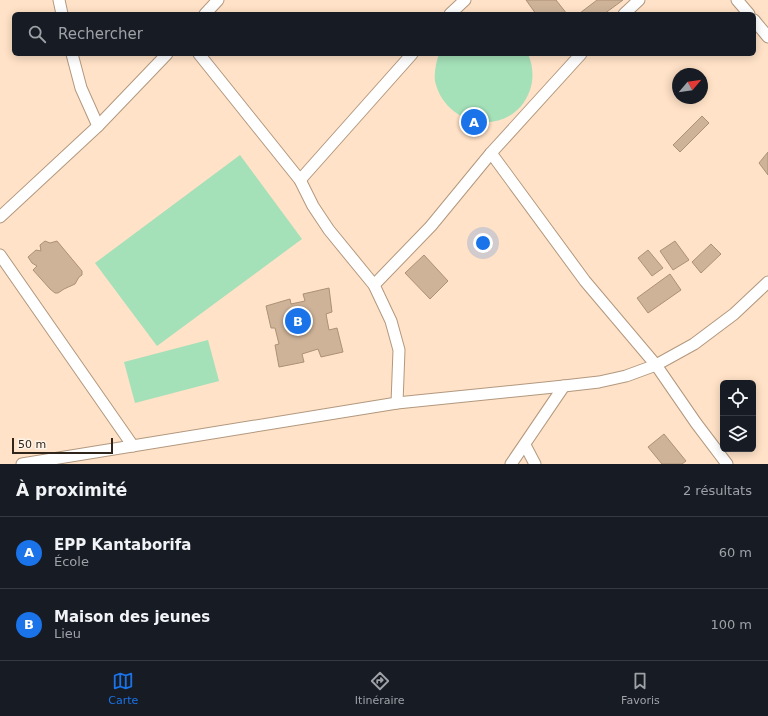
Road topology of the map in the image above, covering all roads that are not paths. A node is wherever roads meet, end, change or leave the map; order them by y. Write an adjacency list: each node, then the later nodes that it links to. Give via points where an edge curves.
1 (59, 0): 6 (street)
2 (218, 0): 7 (street)
3 (465, 0): 8 (street)
4 (638, 0): 9 (street)
5 (737, 0): 10 (street)
6 (62, 12)
7 (207, 12)
8 (452, 12)
9 (626, 12)
10 (747, 12)
11 (756, 22): 12 (street)
12 (768, 37)
13 (73, 56): 18 (street, via 81,88)
14 (165, 56): 18 (street)
15 (201, 56): 20 (street)
16 (410, 56): 20 (street)
17 (580, 56): 19 (street)
18 (98, 126): 21 (street)
19 (492, 153): 24 (street, via 432,226); 25 (street, via 586,281)
20 (300, 180): 24 (street, via 329,230)
21 (0, 217)
22 (0, 255): 29 (street)
23 (768, 282): 25 (street, via 734,314 694,344)
24 (374, 285): 27 (street, via 391,321 400,350)
25 (656, 365): 26 (street, via 626,376); 33 (street)
26 (564, 386): 27 (street); 28 (street)
27 (397, 403): 29 (street)
28 (524, 445): 31 (street); 32 (street)
29 (134, 446): 30 (street)
30 (22, 464)
31 (511, 464)
32 (535, 464)
33 (727, 464)

